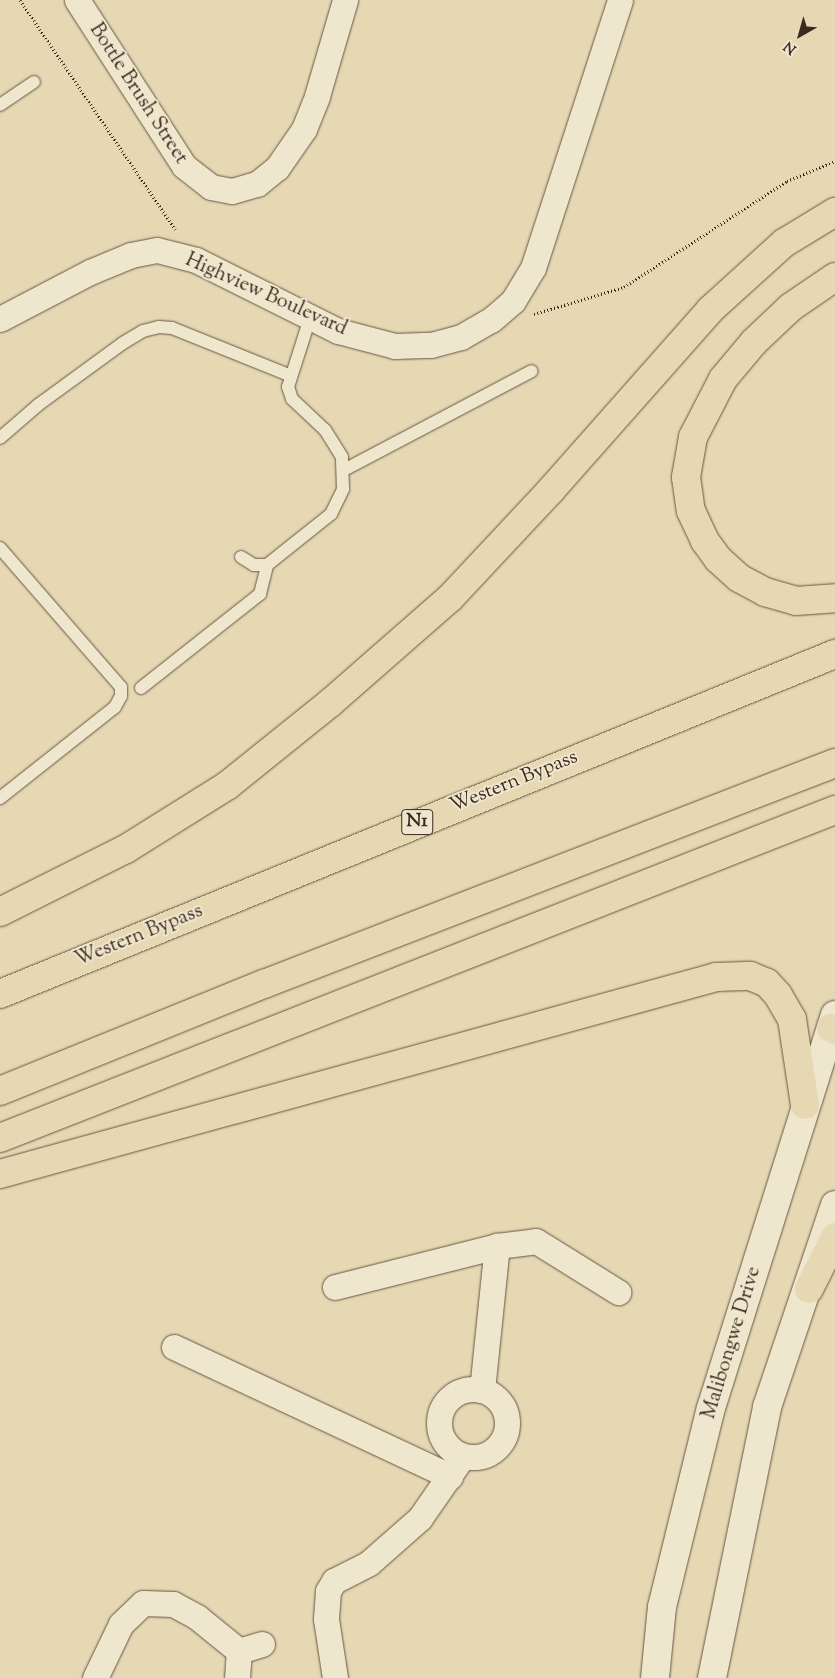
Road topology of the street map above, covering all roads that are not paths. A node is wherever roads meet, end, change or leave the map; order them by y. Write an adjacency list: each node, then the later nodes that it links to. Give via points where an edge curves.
1 (77, 0): 2 (street, Bottle Brush Street, via 184,166 211,187 232,192 257,184 277,168 304,129)
2 (346, 0)
3 (620, 0): 8 (street, Highview Boulevard, via 533,268 514,301 491,320 454,339 431,345 395,346 338,331)
4 (34, 82): 5 (lane)
5 (0, 106)
6 (835, 212): 23 (highway, via 784,243 710,310 551,490 450,598 330,703 228,785 126,849)
7 (835, 277): 17 (highway, via 791,307 754,342 723,379 693,437 686,477 691,511 704,541 739,578 765,592 796,601)
8 (310, 318): 9 (street, Highview Boulevard, via 196,260 157,250 130,254); 11 (lane)
9 (0, 319)
10 (532, 371): 13 (lane)
11 (289, 375): 12 (lane, via 172,328 159,327 143,331 123,343 38,405); 13 (lane, via 292,399 325,430 342,457)
12 (0, 438)
13 (344, 470): 16 (lane, via 343,488 331,514)
14 (0, 548): 21 (lane, via 121,687 121,696 115,707)
15 (241, 557): 16 (lane, via 254,565)
16 (267, 565): 19 (lane, via 260,594)
17 (835, 598)
18 (835, 654): 24 (highway, Western Bypass / N1)
19 (141, 688)
20 (835, 763): 26 (highway, via 264,984)
21 (0, 798)
22 (835, 810): 28 (highway)
23 (0, 912)
24 (0, 994)
25 (834, 1024): 27 (main road, Malibongwe Drive)
26 (0, 1091)
27 (805, 1105): 29 (highway, via 792,1019 778,995 768,983 750,976 716,977); 42 (main road, Malibongwe Drive, via 711,1408 662,1606)
28 (0, 1138)
29 (0, 1174)
30 (835, 1204): 34 (main road)
31 (835, 1237): 34 (highway)
32 (497, 1246): 33 (street); 35 (street, via 536,1241); 37 (street)
33 (335, 1287)
34 (809, 1289): 43 (main road, via 767,1407)
35 (618, 1292)
36 (174, 1347): 38 (street)
37 (482, 1390): 38 (street, via 469,1388 456,1392 440,1413 438,1426 442,1439 451,1450); 38 (street, via 495,1396 503,1406 506,1433 500,1445 489,1453)
38 (457, 1466): 41 (street, via 420,1518 369,1563 334,1581 328,1591 326,1619)
39 (95, 1678): 40 (street, via 121,1624 143,1603 173,1604 251,1648)
40 (237, 1678)
41 (334, 1678)
42 (655, 1678)
43 (712, 1678)

